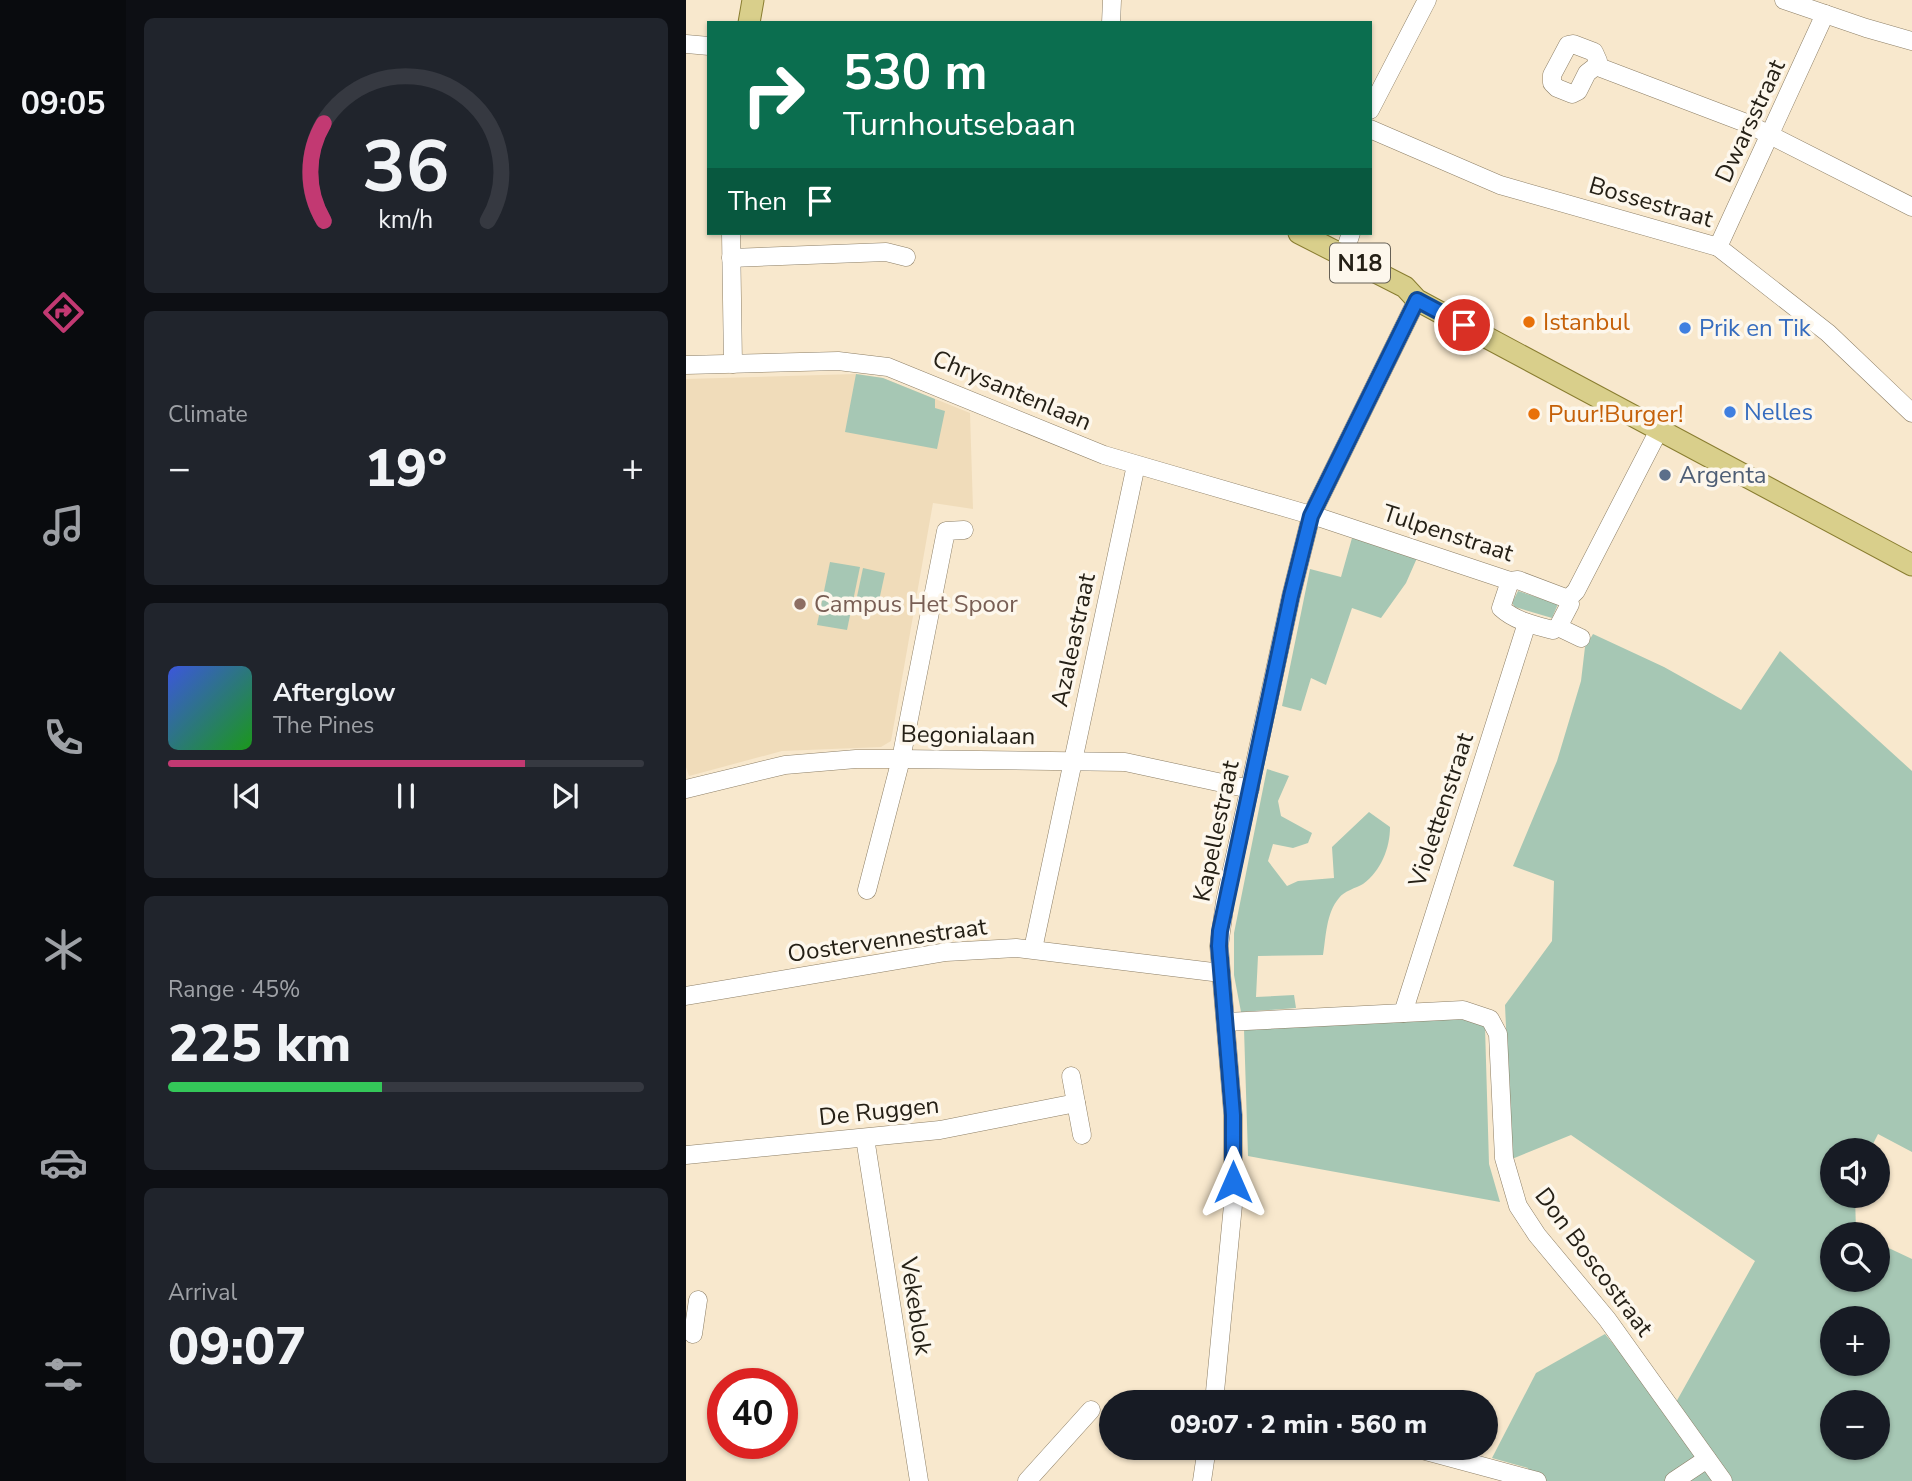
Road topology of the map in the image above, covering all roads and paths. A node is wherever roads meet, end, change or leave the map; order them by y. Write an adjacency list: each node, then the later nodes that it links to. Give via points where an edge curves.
1 (753, 0): 6 (main road)
2 (1112, 0): 7 (street)
3 (1427, 0): 12 (street)
4 (1784, 0): 5 (street)
5 (1817, 8): 8 (street); 14 (street, Dwarsstraat)
6 (749, 21)
7 (1111, 21)
8 (1912, 41)
9 (686, 44): 10 (street)
10 (707, 46)
11 (1596, 66): 14 (street)
12 (1372, 106)
13 (1372, 130): 20 (street, Bossestraat, via 1500,185)
14 (1770, 136): 15 (street); 20 (street, Dwarsstraat)
15 (1912, 207)
16 (731, 235): 23 (street)
17 (1288, 235): 24 (main road, N18, via 1394,297)
18 (1303, 235): 21 (main road, N18)
19 (1350, 235): 21 (street)
20 (1718, 247): 27 (street, Bossestraat, via 1828,333)
21 (1344, 254): 24 (main road, N18, via 1405,287)
22 (906, 257): 23 (street, via 886,252)
23 (731, 258): 25 (street)
24 (1417, 300): 28 (main road, N18); 30 (street, Kapellestraat)
25 (733, 364): 26 (street, Chrysantenlaan); 29 (street, Chrysantenlaan, via 838,361 888,367)
26 (686, 365)
27 (1912, 413)
28 (1659, 430): 32 (main road, N18); 34 (street)
29 (1136, 465): 30 (street, Chrysantenlaan); 39 (street, Azaleastraat)
30 (1311, 516): 33 (street, Tulpenstraat); 41 (street, Kapellestraat)
31 (964, 530): 38 (street, via 946,531)
32 (1912, 565)
33 (1510, 581): 34 (street, Tulpenstraat); 35 (street, via 1501,608)
34 (1569, 599): 36 (street)
35 (1527, 623): 36 (street, via 1553,630); 46 (street, Violettenstraat)
36 (1558, 627): 37 (street)
37 (1581, 638)
38 (901, 759): 39 (street, Begonialaan); 40 (street, Begonialaan, via 785,765); 42 (street)
39 (1071, 761): 41 (street, Begonialaan, via 1137,763); 43 (street, Azaleastraat)
40 (686, 789)
41 (1251, 789): 44 (street, Kapellestraat, via 1220,931)
42 (867, 890)
43 (1033, 949): 44 (street, Oostervennestraat); 45 (street, Oostervennestraat, via 946,952)
44 (1221, 974): 47 (street, Kapellestraat)
45 (686, 996)
46 (1403, 1013): 47 (street, Don Boscostraat); 57 (street, Don Boscostraat, via 1463,1010 1490,1019 1497,1034 1504,1158 1518,1206 1607,1319)
47 (1226, 1022): 55 (street, Kapellestraat, via 1233,1205)
48 (1071, 1076): 49 (street)
49 (1076, 1103): 50 (street); 51 (street, De Ruggen, via 940,1130)
50 (1082, 1135)
51 (865, 1138): 52 (street, De Ruggen); 60 (street, Vekeblok)
52 (686, 1155)
53 (698, 1300): 54 (street)
54 (694, 1335)
55 (1214, 1390)
56 (1090, 1410): 61 (street)
57 (1707, 1459): 64 (street); 65 (street, Don Boscostraat)
58 (1205, 1460): 62 (street)
59 (1459, 1460): 63 (street)
60 (919, 1481)
61 (1027, 1481)
62 (1202, 1481)
63 (1537, 1481)
64 (1674, 1481)
65 (1723, 1481)

